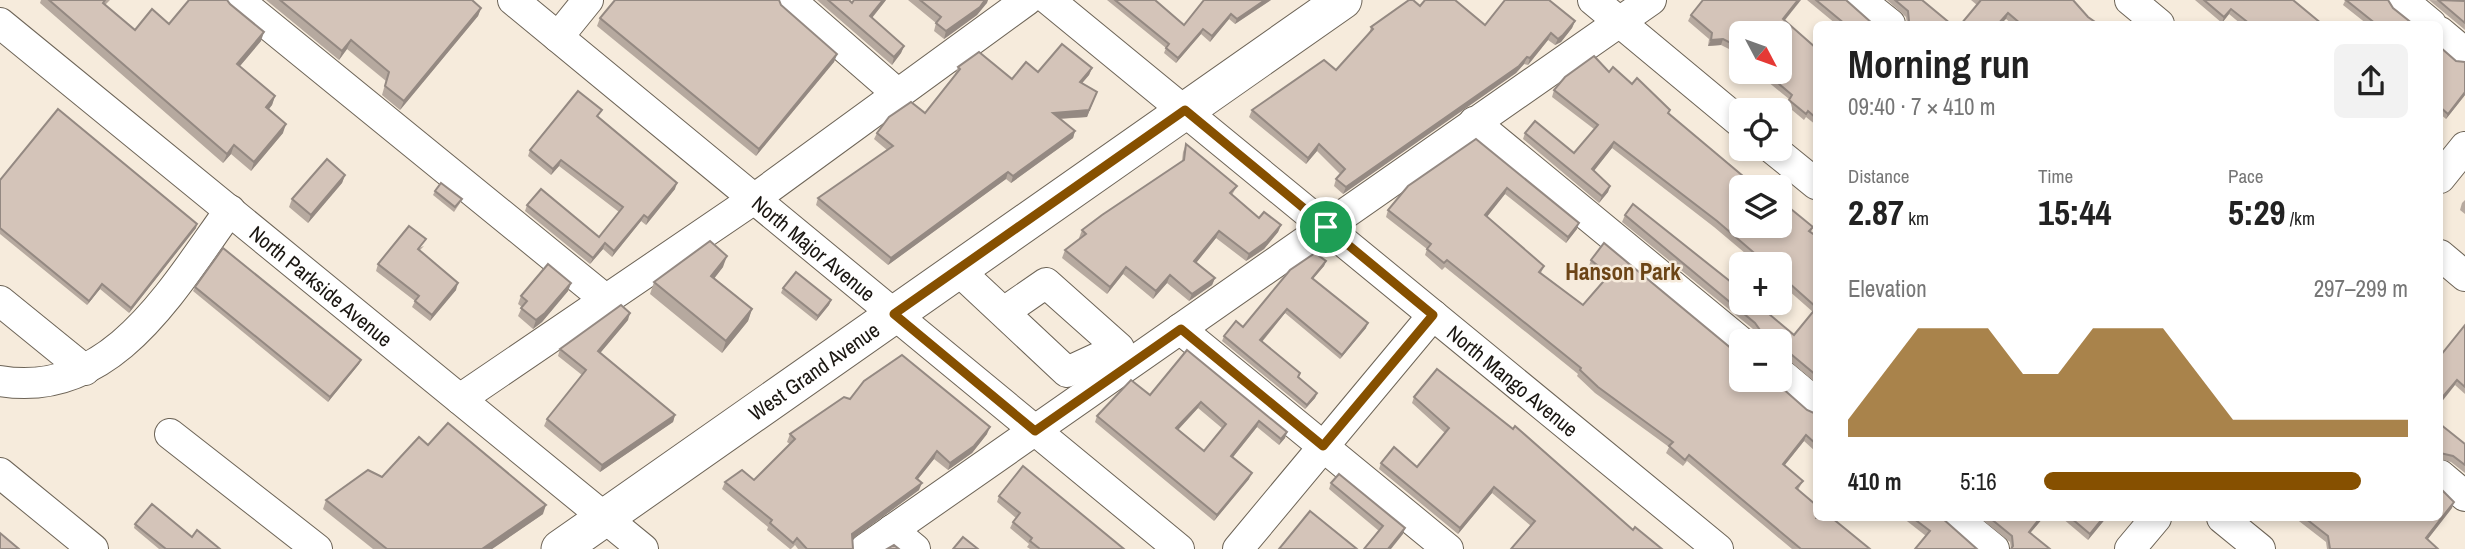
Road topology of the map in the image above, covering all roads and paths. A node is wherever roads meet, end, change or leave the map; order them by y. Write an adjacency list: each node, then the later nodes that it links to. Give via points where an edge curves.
1 (6, 0): 14 (street)
2 (238, 0): 37 (street)
3 (513, 0): 21 (street, North Major Avenue)
4 (589, 0): 21 (street)
5 (790, 0): 23 (street)
6 (1027, 0): 23 (street)
7 (1049, 0): 24 (street, North Mango Avenue)
8 (1343, 0): 24 (main road, West Grand Avenue)
9 (1593, 0): 18 (street)
10 (1651, 0): 18 (street)
11 (1860, 0): 15 (street)
12 (2130, 0): 16 (street)
13 (2402, 0): 17 (street)
14 (0, 7)
15 (1886, 21)
16 (2155, 21)
17 (2427, 21)
18 (1619, 22): 25 (street); 26 (street)
19 (0, 23): 32 (street, North Parkside Avenue)
20 (2443, 35): 22 (street)
21 (558, 37): 31 (street, North Major Avenue)
22 (2465, 53)
23 (898, 93): 31 (street)
24 (1185, 110): 33 (street, North Mango Avenue); 35 (main road, West Grand Avenue)
25 (1729, 112)
26 (1474, 122): 33 (street); 43 (street)
27 (2465, 147): 29 (street)
28 (1788, 161): 30 (street)
29 (2443, 174)
30 (1813, 182)
31 (754, 198): 37 (street); 40 (street, North Major Avenue)
32 (230, 211): 44 (street, via 165,299 128,339); 47 (street, North Parkside Avenue)
33 (1326, 227): 41 (street, North Mango Avenue); 42 (street)
34 (2443, 258): 36 (street)
35 (958, 270): 39 (street); 40 (main road, West Grand Avenue)
36 (2465, 276)
37 (605, 299): 47 (street)
38 (0, 301): 44 (street)
39 (1004, 312)
40 (894, 314): 49 (street, North Major Avenue); 55 (main road, West Grand Avenue)
41 (1433, 315): 51 (street); 69 (street, North Mango Avenue)
42 (1181, 329): 49 (street); 51 (street)
43 (1729, 332)
44 (85, 370): 45 (street, via 28,386)
45 (0, 381)
46 (1792, 383): 48 (street)
47 (460, 399): 55 (street, North Parkside Avenue)
48 (1813, 400)
49 (1035, 431): 59 (street); 66 (street, North Major Avenue)
50 (170, 434): 61 (street)
51 (1323, 446): 67 (street); 68 (street)
52 (0, 473): 60 (street)
53 (2443, 478): 54 (street)
54 (2465, 496)
55 (605, 517): 62 (main road, West Grand Avenue); 63 (street, North Parkside Avenue)
56 (1960, 521): 70 (street)
57 (2153, 521): 71 (street)
58 (2226, 521): 72 (street)
59 (892, 530): 64 (street); 65 (street)
60 (93, 549)
61 (317, 549)
62 (560, 549)
63 (643, 549)
64 (865, 549)
65 (915, 549)
66 (1179, 549)
67 (1238, 549)
68 (1448, 549)
69 (1718, 549)
70 (1994, 549)
71 (2130, 549)
72 (2260, 549)

